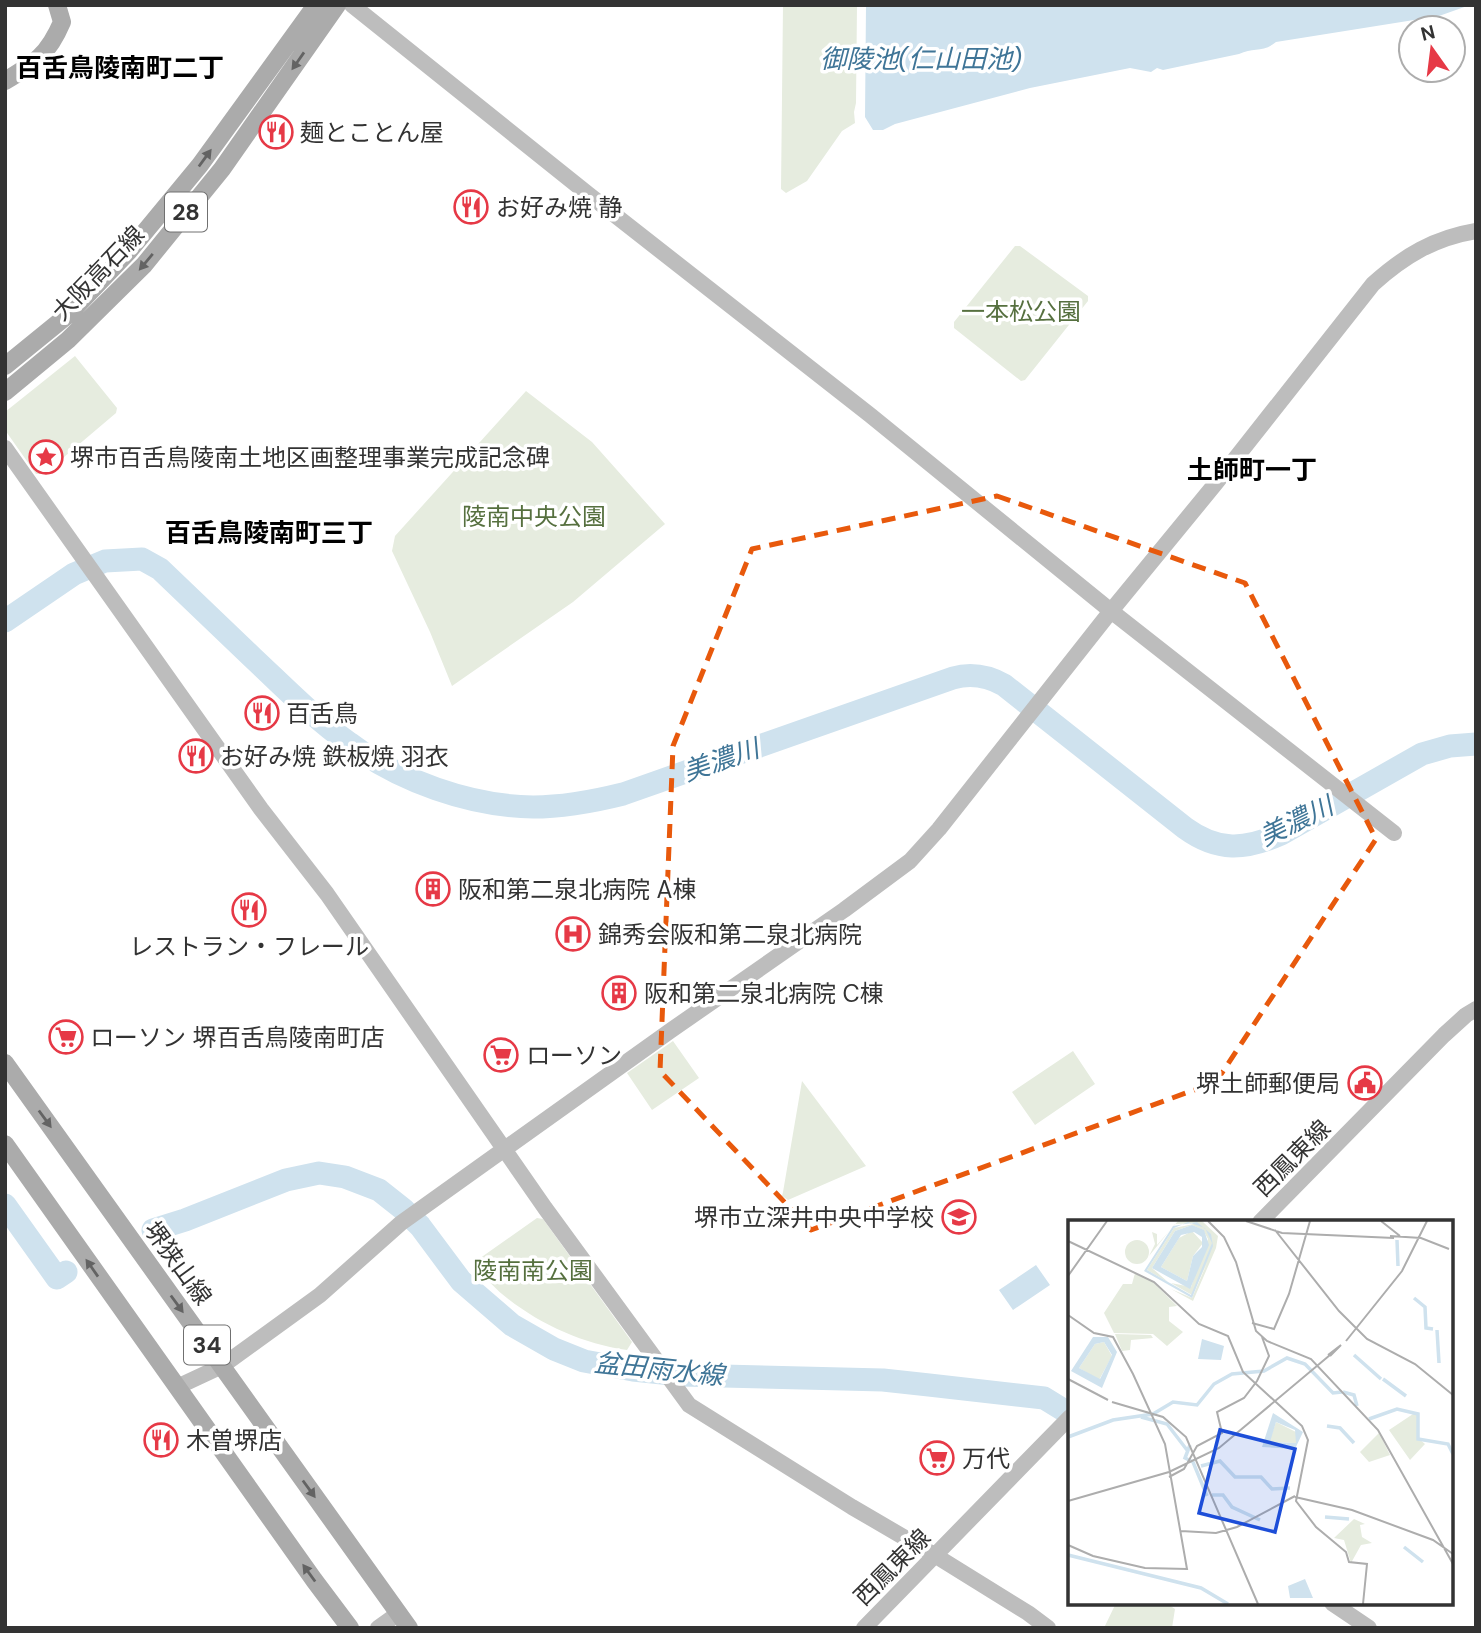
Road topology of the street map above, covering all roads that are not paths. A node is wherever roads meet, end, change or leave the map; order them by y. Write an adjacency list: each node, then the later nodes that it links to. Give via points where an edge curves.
1 (57, 5): 5 (main road, via 62,22 48,48 34,64)
2 (316, 5): 7 (main road, 大阪高石線 / 28, one-way to 2, via 69,314 129,251 200,165)
3 (337, 5): 8 (main road, 大阪高石線 / 28, one-way to 8, via 222,169 144,265 68,340)
4 (352, 5): 10 (street)
5 (5, 82)
6 (1476, 231): 10 (street, via 1433,243 1374,284)
7 (5, 366)
8 (5, 392)
9 (5, 448): 15 (street, via 261,809 327,894)
10 (1111, 611): 11 (street); 15 (street, via 910,861)
11 (1394, 832)
12 (1476, 1009): 16 (street, 西鳳東線, via 1444,1035)
13 (5, 1063): 17 (main road, 堺狭山線 / 34, one-way to 17)
14 (5, 1144): 18 (main road, 34, one-way to 14)
15 (504, 1149): 17 (street, via 412,1215 320,1295); 20 (street, via 689,1405)
16 (1262, 1220)
17 (222, 1366): 18 (street); 22 (main road, 堺狭山線 / 34, one-way to 22)
18 (177, 1387): 23 (main road, 34, one-way to 18)
19 (1067, 1424): 20 (street, 西鳳東線)
20 (936, 1556): 25 (street, 西鳳東線); 26 (street)
21 (1335, 1605): 27 (street)
22 (404, 1620): 24 (street)
23 (350, 1628)
24 (377, 1628)
25 (864, 1628)
26 (1048, 1628)
27 (1369, 1628)

